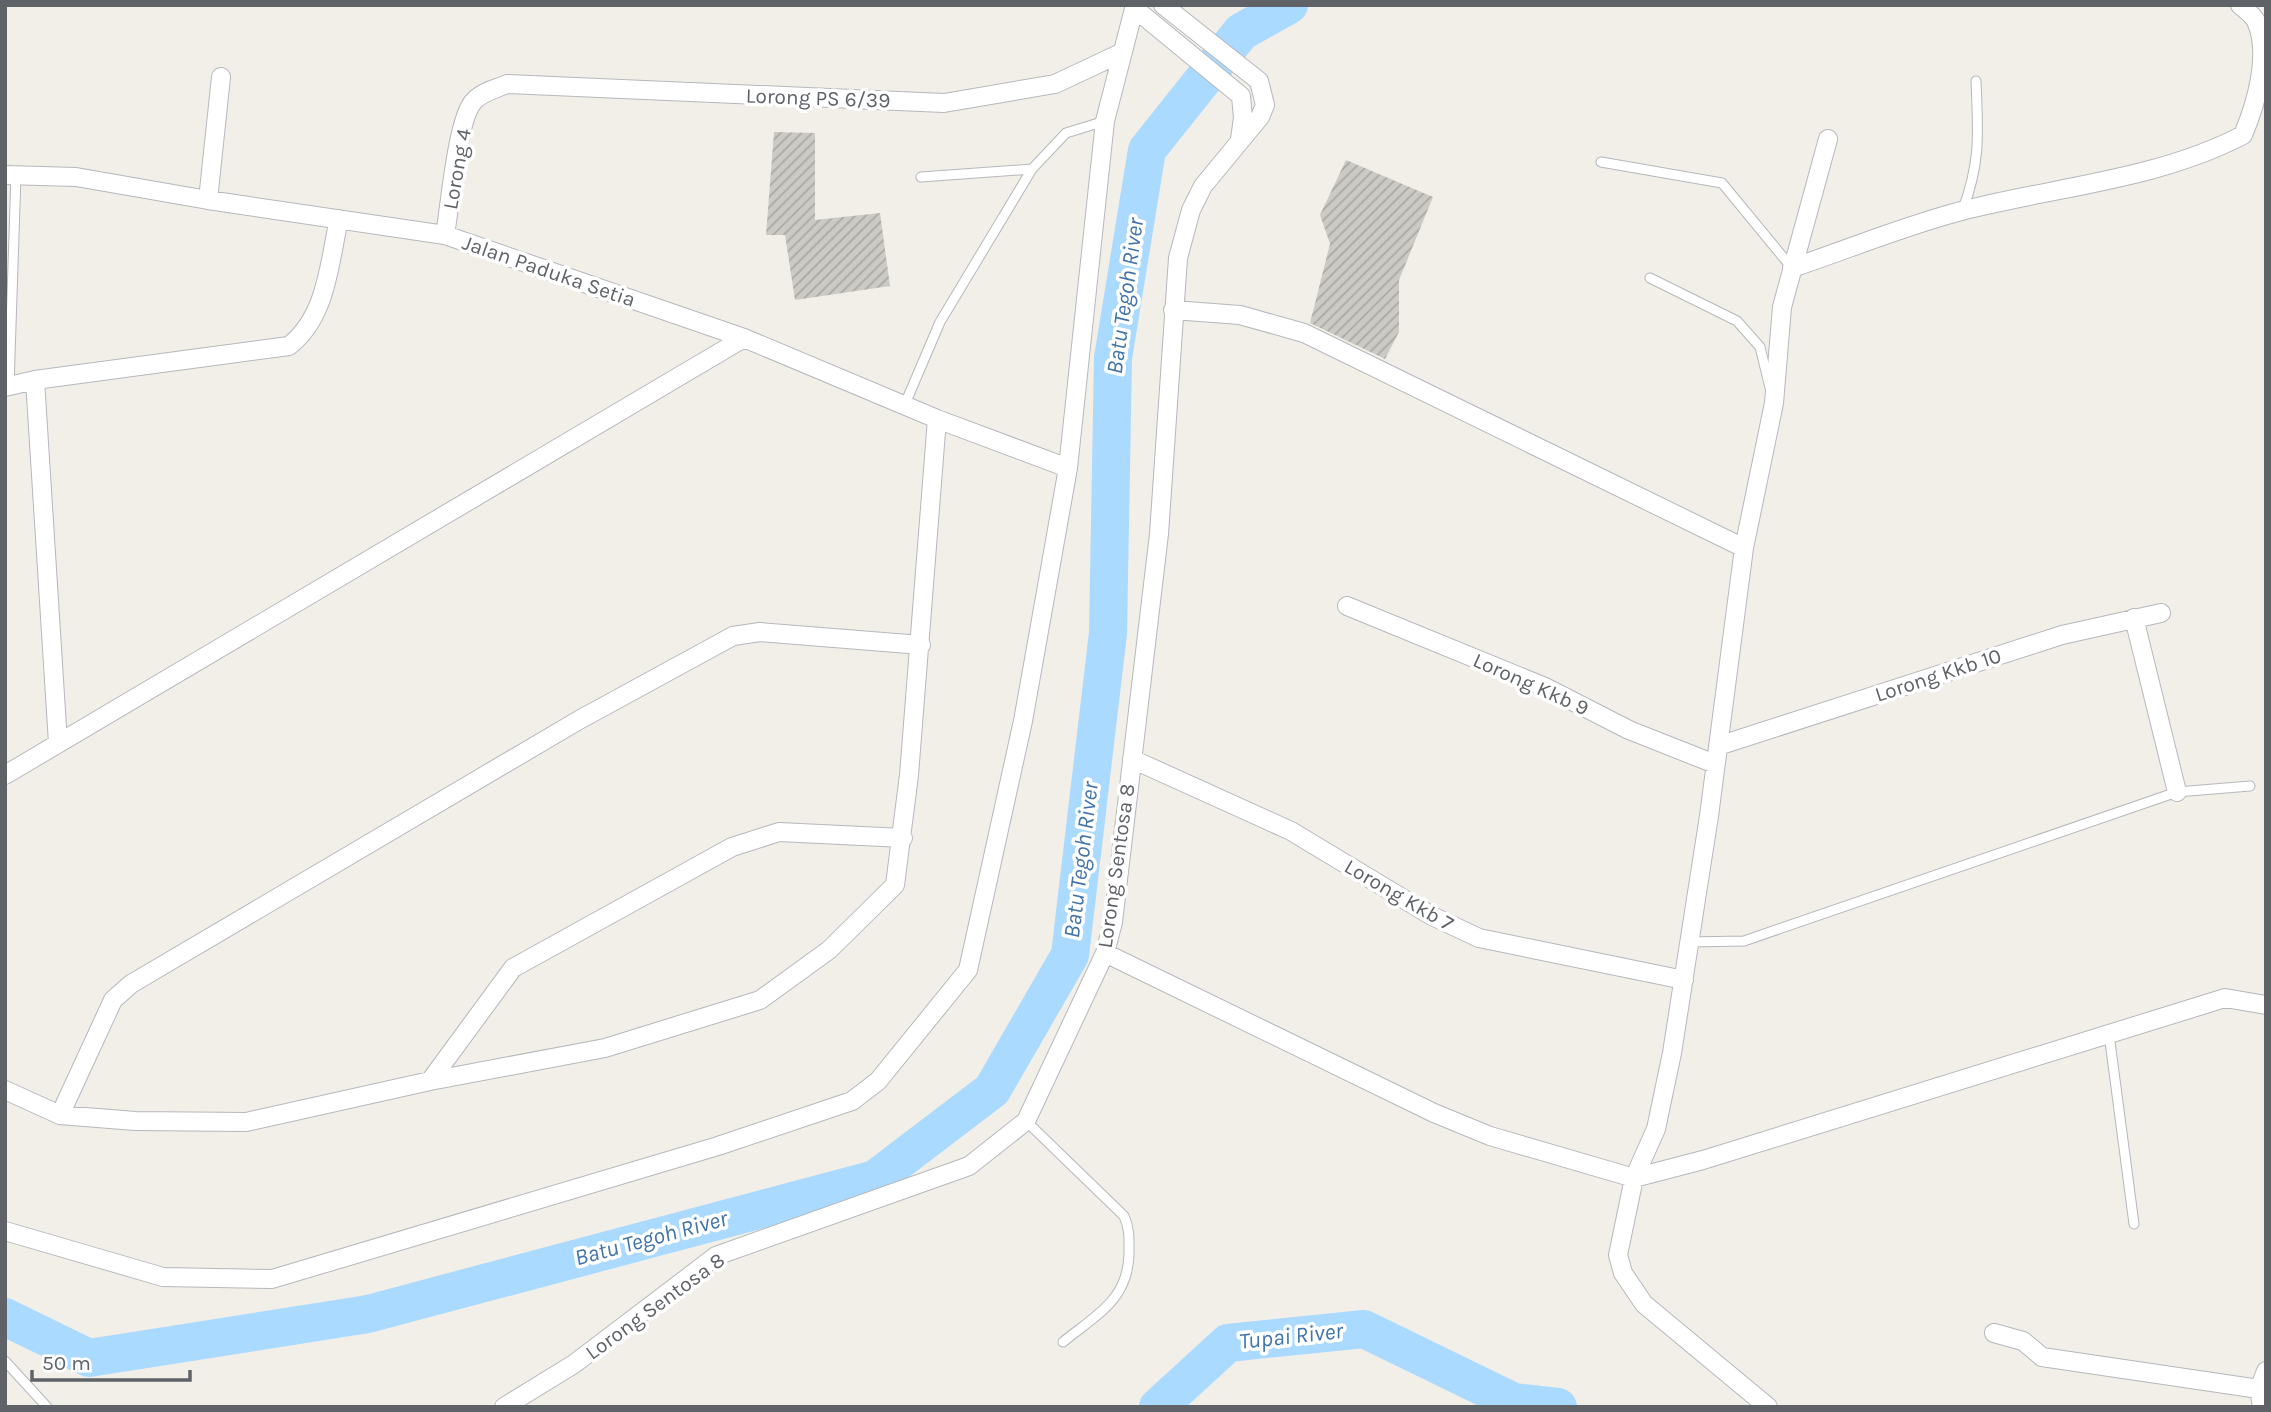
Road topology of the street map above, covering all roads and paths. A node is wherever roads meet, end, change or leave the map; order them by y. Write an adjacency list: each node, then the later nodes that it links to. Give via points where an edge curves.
1 (1163, 5): 10 (street, Lorong Sentosa 8, via 1259,81 1265,105)
2 (2241, 5): 4 (street)
3 (1134, 7): 5 (street); 10 (street, via 1241,96)
4 (2264, 36): 17 (street, via 2255,107 2243,135 2217,149 2154,167)
5 (1121, 53): 8 (street, Lorong PS 6/39, via 1055,84 944,103); 9 (street)
6 (221, 77): 16 (street)
7 (1976, 81): 17 (lane, via 1979,149 1975,177)
8 (507, 85): 19 (street, Lorong 4, via 472,103 464,123)
9 (1105, 121): 13 (lane, via 1066,133); 29 (street)
10 (1240, 139): 22 (street, Lorong Sentosa 8, via 1203,186 1191,210 1178,258)
11 (1828, 139): 20 (street)
12 (1601, 162): 20 (lane, via 1722,183)
13 (1032, 169): 15 (lane); 27 (lane, via 940,322)
14 (11, 174): 16 (street, Jalan Paduka Setia, via 76,177); 25 (lane)
15 (921, 177)
16 (208, 200): 18 (street, Jalan Paduka Setia)
17 (1962, 211): 20 (street)
18 (339, 219): 19 (street, Jalan Paduka Setia); 24 (street, via 321,302 305,333 289,346)
19 (445, 234): 23 (street, Jalan Paduka Setia)
20 (1792, 268): 26 (street, via 1782,307)
21 (1650, 278): 26 (lane, via 1737,321 1760,347)
22 (1173, 310): 30 (street, via 1240,315 1304,333); 37 (street, Lorong Sentosa 8, via 1159,534)
23 (744, 338): 27 (street, Jalan Paduka Setia); 35 (street)
24 (35, 380): 25 (street); 35 (street)
25 (7, 386)
26 (1774, 403): 30 (street)
27 (905, 404): 28 (street, Jalan Paduka Setia)
28 (937, 419): 29 (street, Jalan Paduka Setia); 34 (street)
29 (1068, 468): 53 (street, via 1023,721 968,970 878,1081 852,1101 718,1146 272,1279 163,1277)
30 (1744, 548): 36 (street)
31 (1347, 606): 36 (street, Lorong Kkb 9, via 1545,687 1629,730)
32 (2161, 613): 33 (street, Lorong Kkb 10)
33 (2134, 618): 36 (street, Lorong Kkb 10, via 2062,635); 40 (street)
34 (921, 645): 41 (street); 49 (street, via 760,632 733,636 131,984 113,1000)
35 (58, 743): 38 (street)
36 (1717, 755): 42 (street)
37 (1132, 759): 43 (street, Lorong Sentosa 8, via 1113,922); 44 (street, Lorong Kkb 7, via 1291,831 1479,938)
38 (5, 775)
39 (2250, 786): 40 (lane)
40 (2177, 792): 42 (lane, via 1744,942)
41 (903, 838): 47 (street, via 779,832 732,847 513,968); 47 (street, via 895,885 830,950 760,1000 605,1048)
42 (1689, 942): 44 (street)
43 (1105, 953): 50 (street, Lorong Sentosa 8); 51 (street, via 1434,1113 1490,1136)
44 (1684, 980): 51 (street, via 1656,1129)
45 (2266, 1005): 46 (street, via 2225,998)
46 (2109, 1034): 51 (street); 52 (lane)
47 (429, 1081): 49 (street, via 246,1122)
48 (5, 1090): 49 (street)
49 (60, 1115)
50 (1026, 1121): 55 (lane, via 1124,1216 1129,1234 1129,1269 1121,1291); 60 (street, Lorong Sentosa 8, via 969,1166 716,1256 574,1364)
51 (1634, 1178): 61 (street, via 1618,1255 1623,1273 1644,1304)
52 (2134, 1224)
53 (5, 1231)
54 (1994, 1333): 58 (street, via 2023,1341 2042,1357)
55 (1063, 1342)
56 (5, 1361): 59 (lane)
57 (2266, 1371): 58 (street)
58 (2259, 1389): 62 (street)
59 (47, 1407)
60 (504, 1407)
61 (1769, 1407)
62 (2262, 1407)

